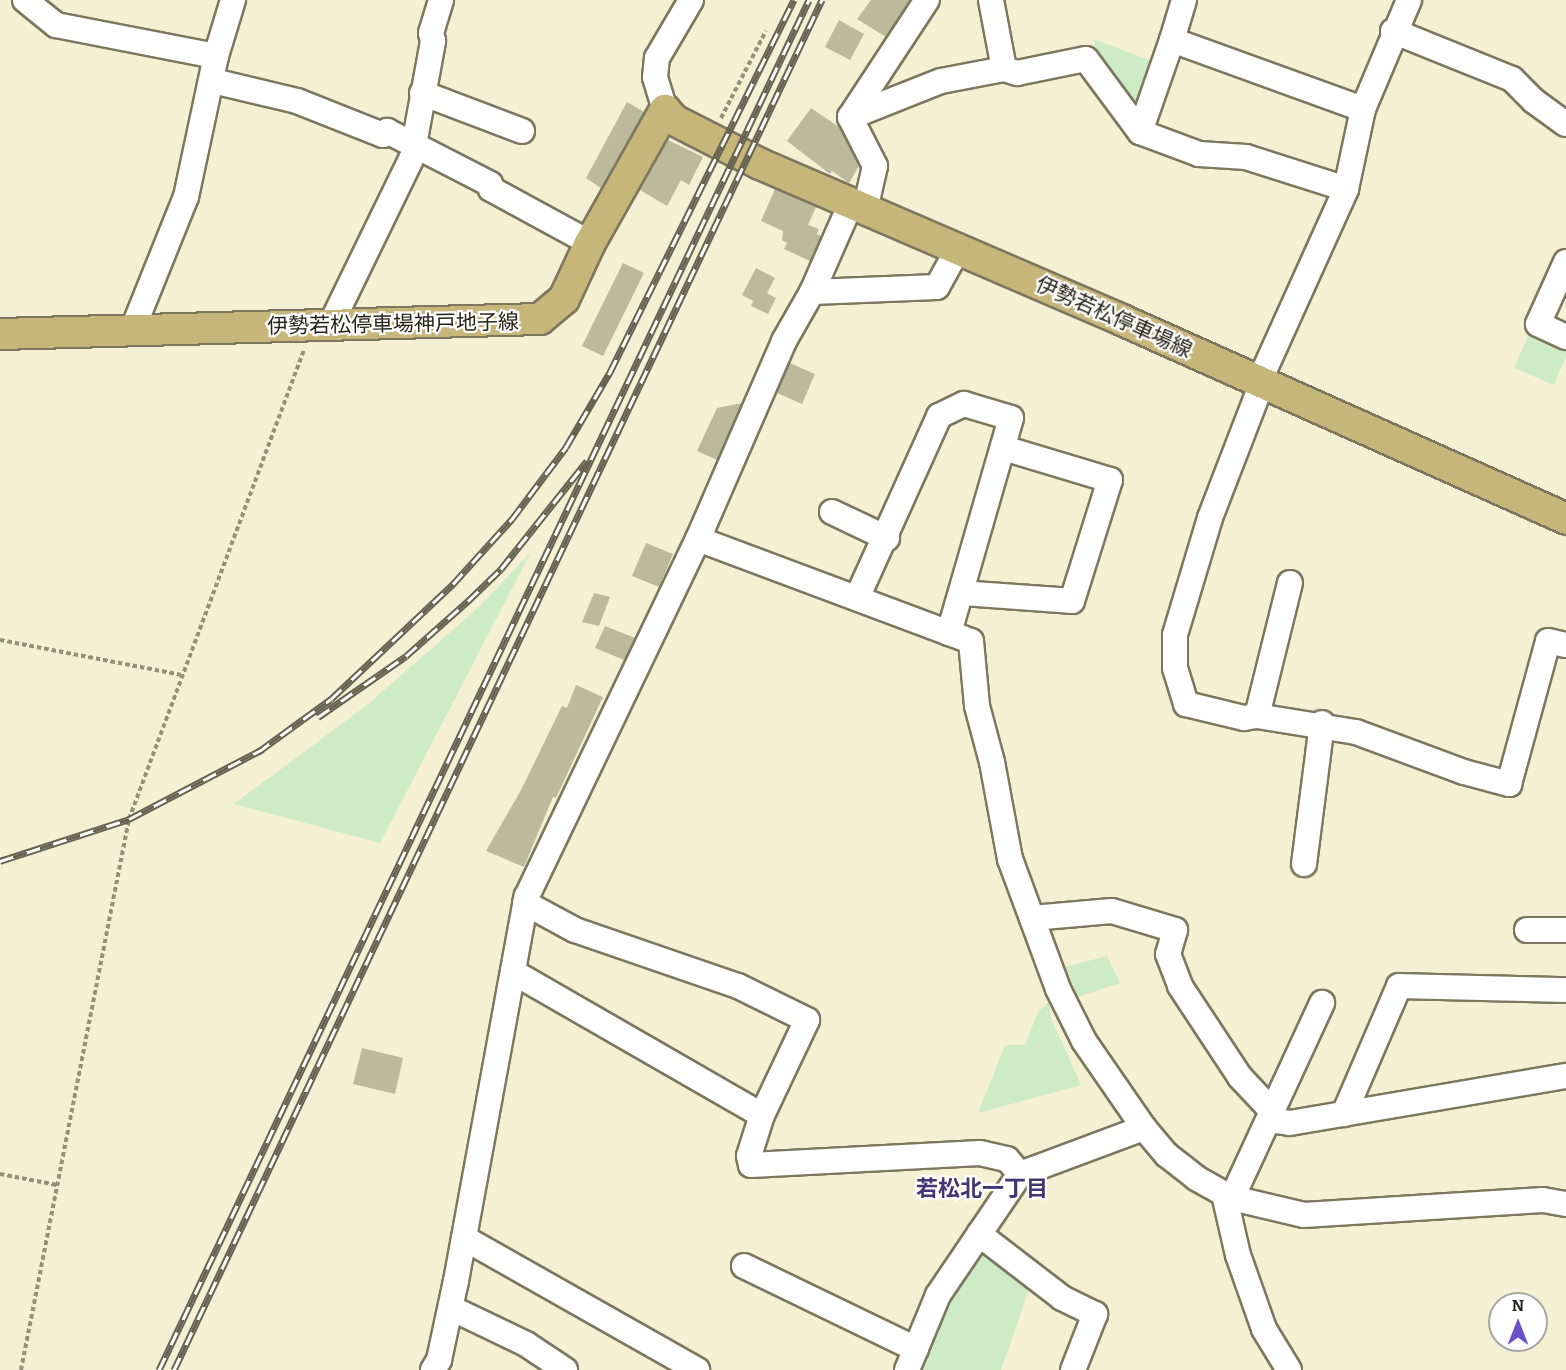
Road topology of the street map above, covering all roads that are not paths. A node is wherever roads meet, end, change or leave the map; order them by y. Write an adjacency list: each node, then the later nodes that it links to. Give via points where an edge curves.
1 (25, 0): 11 (street, via 56,25)
2 (233, 0): 11 (street)
3 (441, 0): 14 (street)
4 (691, 0): 16 (street, via 657,58 655,77)
5 (927, 0): 17 (street)
6 (990, 0): 12 (street)
7 (1184, 0): 10 (street)
8 (1409, 0): 9 (street)
9 (1393, 31): 15 (street); 18 (street, via 1512,80)
10 (1172, 40): 15 (street); 20 (street)
11 (216, 57): 13 (street)
12 (1004, 69): 17 (street, via 940,81); 20 (street, via 1017,73 1086,59)
13 (213, 81): 21 (street, via 297,101 383,135 387,131); 29 (street, via 186,197)
14 (422, 93): 19 (street); 21 (street)
15 (1364, 109): 22 (street)
16 (665, 110): 23 (main road, 伊勢若松停車場線, via 710,139); 24 (main road, 伊勢若松停車場神戸地子線)
17 (850, 117): 23 (street, via 875,165)
18 (1566, 124)
19 (522, 131)
20 (1140, 132): 22 (street, via 1199,154 1246,157)
21 (416, 146): 24 (street); 28 (street)
22 (1346, 189): 32 (street)
23 (858, 207): 25 (main road, 伊勢若松停車場線); 27 (street)
24 (590, 243): 28 (main road, 伊勢若松停車場神戸地子線, via 564,299 540,319)
25 (958, 249): 27 (street, via 937,287); 32 (main road, 伊勢若松停車場線)
26 (1566, 262): 31 (street, via 1538,324)
27 (812, 292): 37 (street, via 784,340)
28 (324, 325): 29 (main road, 伊勢若松停車場神戸地子線)
29 (132, 331): 30 (main road, 伊勢若松停車場神戸地子線)
30 (0, 334)
31 (1566, 337)
32 (1261, 383): 35 (main road, 伊勢若松停車場線); 43 (street, via 1210,518 1175,635 1175,668 1186,704 1244,718)
33 (1003, 448): 36 (street, via 1011,418 964,404 939,416); 39 (street); 39 (street, via 1110,480 1072,601)
34 (832, 512): 36 (street)
35 (1566, 519)
36 (887, 538): 40 (street)
37 (698, 539): 40 (street); 46 (street, via 560,820)
38 (1290, 583): 43 (street)
39 (961, 593): 41 (street)
40 (857, 598): 41 (street)
41 (950, 633): 47 (street, via 971,641 977,706 1010,859)
42 (1566, 645): 44 (street, via 1548,641 1509,784)
43 (1257, 716): 44 (street)
44 (1322, 723): 45 (street)
45 (1304, 864)
46 (525, 903): 50 (street); 55 (street, via 575,930 738,986 807,1020)
47 (1032, 918): 56 (street, via 1112,911 1175,930 1168,954 1180,986 1240,1077); 57 (street, via 1058,989 1084,1041)
48 (1527, 930): 49 (street)
49 (1566, 930)
50 (513, 972): 55 (street); 62 (street)
51 (1566, 990): 54 (street, via 1399,986)
52 (1322, 1003): 56 (street)
53 (1566, 1076): 54 (street)
54 (1344, 1114): 56 (street, via 1290,1123)
55 (762, 1115): 58 (street, via 749,1156 751,1165 980,1153 1007,1159)
56 (1271, 1116): 59 (street)
57 (1144, 1128): 58 (street); 59 (street, via 1167,1155)
58 (1020, 1174): 61 (street)
59 (1228, 1196): 60 (street, via 1304,1215 1543,1200); 70 (street, via 1238,1255 1264,1329)
60 (1566, 1204)
61 (979, 1234): 65 (street, via 938,1295); 69 (street, via 1062,1298 1095,1314)
62 (464, 1238): 64 (street); 68 (street)
63 (744, 1266): 65 (street)
64 (451, 1308): 66 (street); 67 (street, via 526,1344)
65 (911, 1359)
66 (434, 1370)
67 (565, 1370)
68 (697, 1370)
69 (1073, 1370)
70 (1288, 1370)

